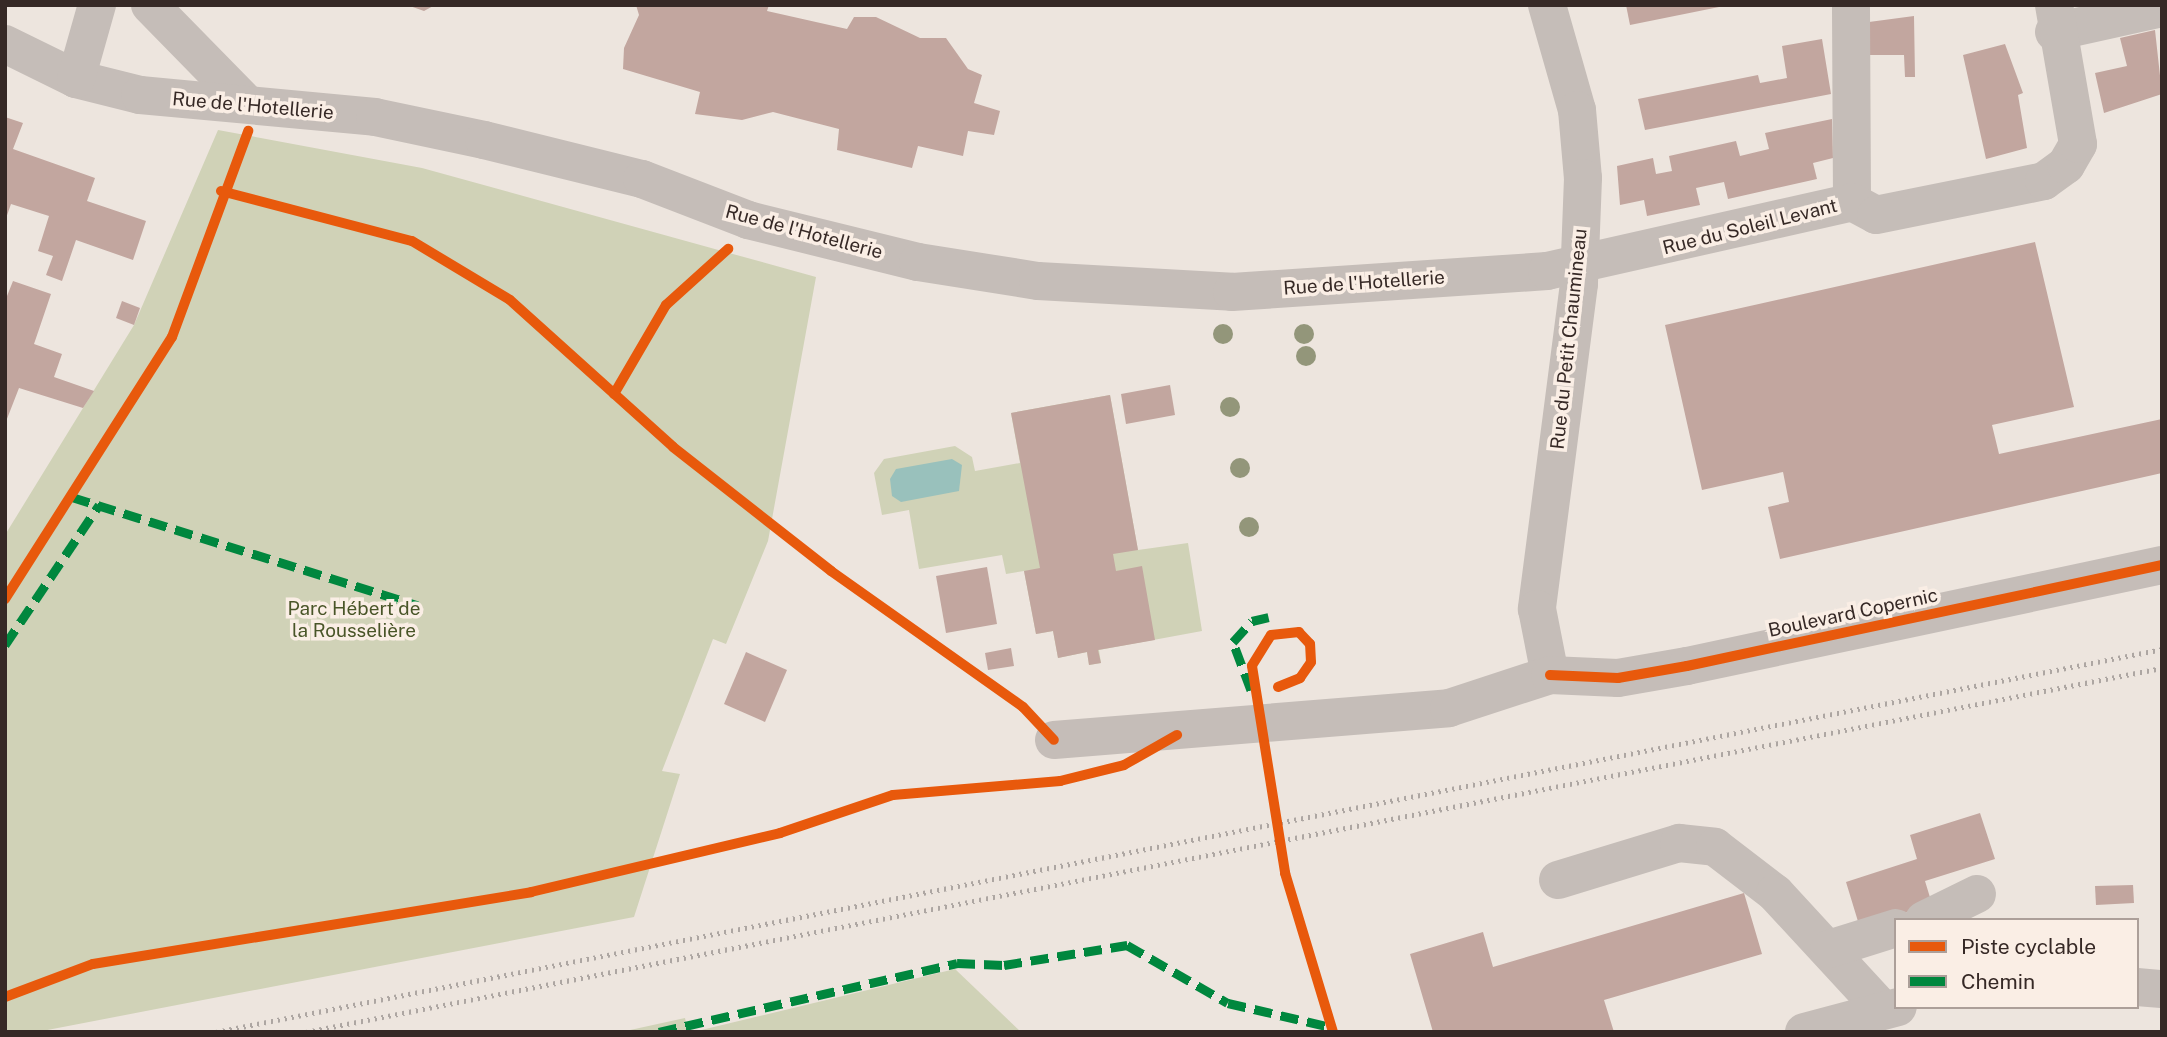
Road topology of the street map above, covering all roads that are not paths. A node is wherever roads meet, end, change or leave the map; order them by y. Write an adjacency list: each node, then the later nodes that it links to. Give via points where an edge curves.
1 (97, 5): 8 (street)
2 (150, 5): 9 (street)
3 (1547, 5): 11 (street, Rue du Petit Chaumineau, via 1577,110)
4 (1851, 5): 10 (street, Rue du Soleil Levant)
5 (2162, 8): 6 (street)
6 (2054, 19): 10 (street, via 2078,144 2066,166 2044,181 1875,215)
7 (5, 44): 8 (street, Rue de l'Hotellerie)
8 (76, 79): 9 (street, Rue de l'Hotellerie, via 140,95)
9 (245, 102): 11 (street, Rue de l'Hotellerie, via 375,117 484,140 642,179 748,220 834,244 1038,281 1232,292)
10 (1852, 202): 11 (street, Rue du Soleil Levant)
11 (1580, 266): 13 (street, Rue du Petit Chaumineau, via 1537,609)
12 (2162, 565): 13 (street, Boulevard Copernic, via 1676,668 1618,678)
13 (1550, 675): 14 (street, Boulevard Copernic, via 1448,709 1378,719)
14 (1054, 740)
15 (1558, 880): 19 (street, via 1679,843 1715,847 1766,885)
16 (1977, 894): 17 (street)
17 (1928, 918)
18 (1894, 929): 19 (street)
19 (1829, 949): 22 (street)
20 (2139, 988): 21 (street)
21 (2162, 989)
22 (1890, 1009): 23 (street)
23 (1804, 1032)

